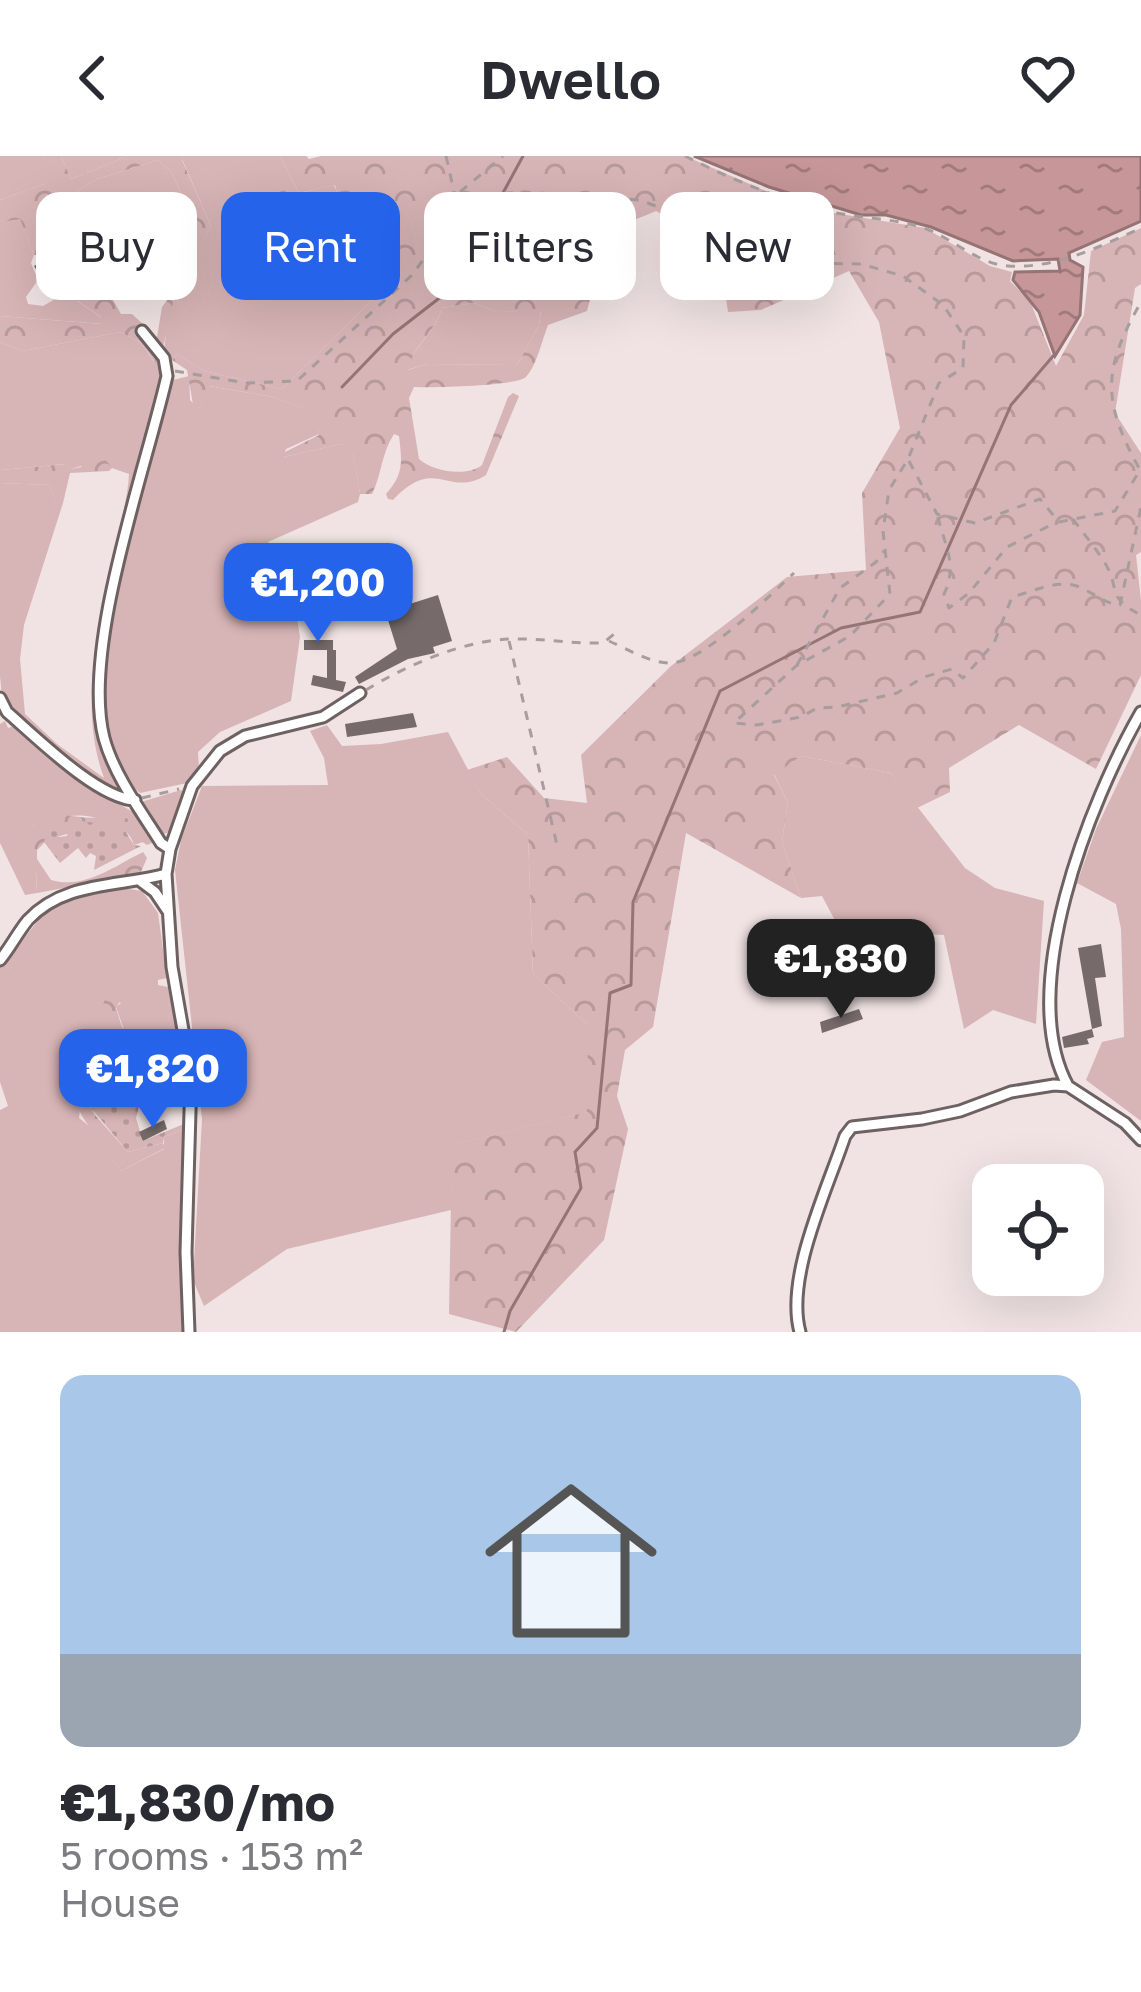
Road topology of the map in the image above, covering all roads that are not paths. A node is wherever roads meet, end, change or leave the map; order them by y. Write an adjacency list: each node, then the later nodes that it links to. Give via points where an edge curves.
1 (142, 331): 5 (street, via 167,370 101,671 104,739)
2 (360, 693): 6 (street, via 312,721 233,741 192,786)
3 (0, 698): 5 (street, via 83,775)
4 (1141, 712): 11 (street, via 1106,776 1062,908 1049,1027)
5 (135, 800): 6 (street)
6 (170, 850): 7 (street)
7 (166, 874): 8 (street); 9 (street)
8 (139, 880): 9 (street); 10 (street, via 52,901)
9 (168, 912): 13 (street, via 191,1076)
10 (0, 960)
11 (1068, 1086): 12 (street); 14 (street, via 850,1128 798,1279)
12 (1141, 1140)
13 (189, 1332)
14 (800, 1332)

